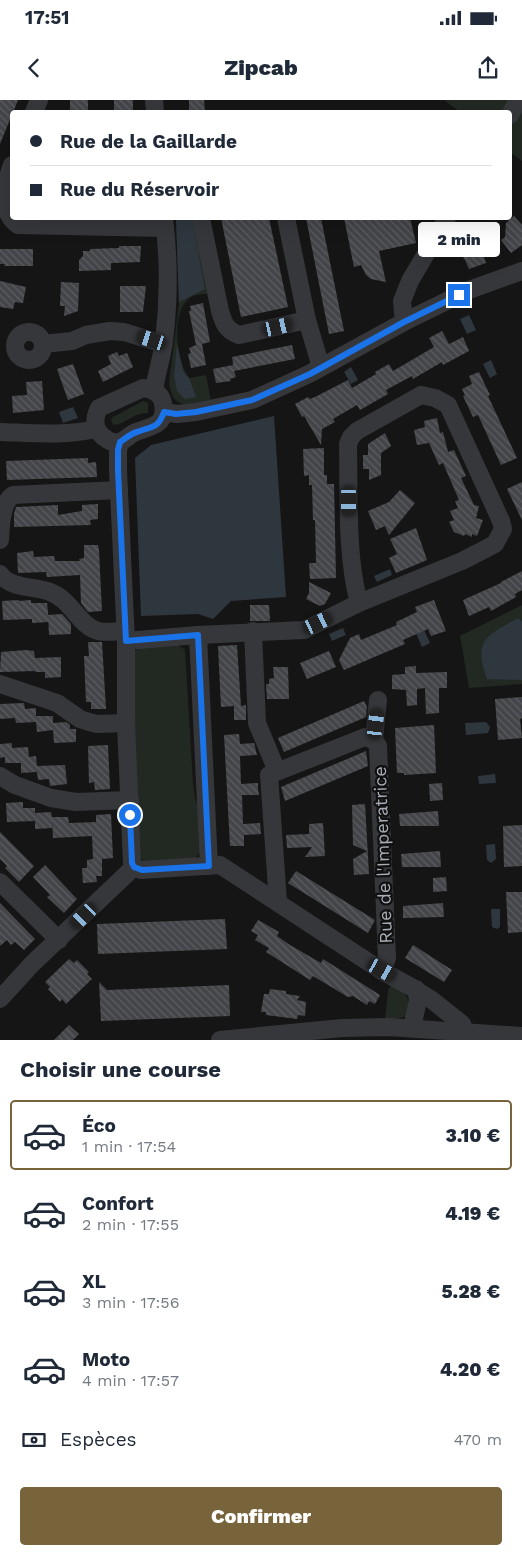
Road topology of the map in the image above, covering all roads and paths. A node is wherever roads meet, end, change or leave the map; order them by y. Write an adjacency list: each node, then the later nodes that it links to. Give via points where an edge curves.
1 (518, 100): 2 (street)
2 (512, 111)
3 (10, 170): 4 (street, via 1,203 4,215)
4 (10, 219)
5 (11, 220): 9 (street, via 18,225)
6 (201, 220): 11 (street, via 220,311 230,332 239,335)
7 (286, 220): 11 (street)
8 (446, 220): 12 (street, via 407,288 402,301)
9 (165, 222): 14 (street, via 168,286)
10 (522, 271): 12 (street, via 470,290)
11 (307, 320): 15 (street)
12 (404, 322): 15 (street)
13 (43, 344): 14 (street, via 67,342 110,331)
14 (164, 344): 16 (street)
15 (321, 367): 17 (street, via 252,400 196,412)
16 (154, 391): 17 (street, via 162,399); 18 (street, via 138,389 105,404 95,415)
17 (164, 412): 20 (street, via 156,426 136,432)
18 (96, 429): 19 (street, via 59,434); 20 (street, via 111,442)
19 (0, 432)
20 (120, 442): 21 (street)
21 (119, 490): 22 (street, via 12,495 5,505); 27 (street)
22 (0, 540)
23 (0, 574): 27 (street, via 10,584 36,588 59,597 86,624 98,631)
24 (359, 603): 24 (street, via 487,549 495,544 502,530 448,405 435,398 421,395 357,431 348,444 349,513); 25 (street, via 304,630)
25 (253, 631): 26 (street); 32 (street, via 257,723)
26 (198, 635): 27 (street); 35 (street)
27 (125, 636): 30 (street)
28 (0, 684): 30 (street, via 58,703 89,722)
29 (378, 700): 31 (street, Rue de l'Imperatrice)
30 (126, 723): 34 (street)
31 (374, 740): 32 (street, via 365,737); 40 (street, Rue de l'Imperatrice, via 378,746 387,958)
32 (277, 771): 38 (street, via 269,775)
33 (0, 776): 34 (street, via 15,786 51,798 76,802)
34 (130, 800): 36 (street)
35 (209, 866): 36 (street, via 142,870); 38 (street, via 220,865)
36 (134, 867): 39 (street)
37 (0, 882): 39 (street)
38 (278, 902): 40 (street)
39 (59, 940): 42 (street)
40 (382, 970): 41 (street)
41 (416, 990): 43 (street, via 418,1000); 44 (street, via 462,1024)
42 (0, 999)
43 (412, 1028): 44 (street); 46 (street, via 342,1028)
44 (464, 1036): 45 (street)
45 (522, 1036)
46 (251, 1039): 47 (street)
47 (220, 1040)

